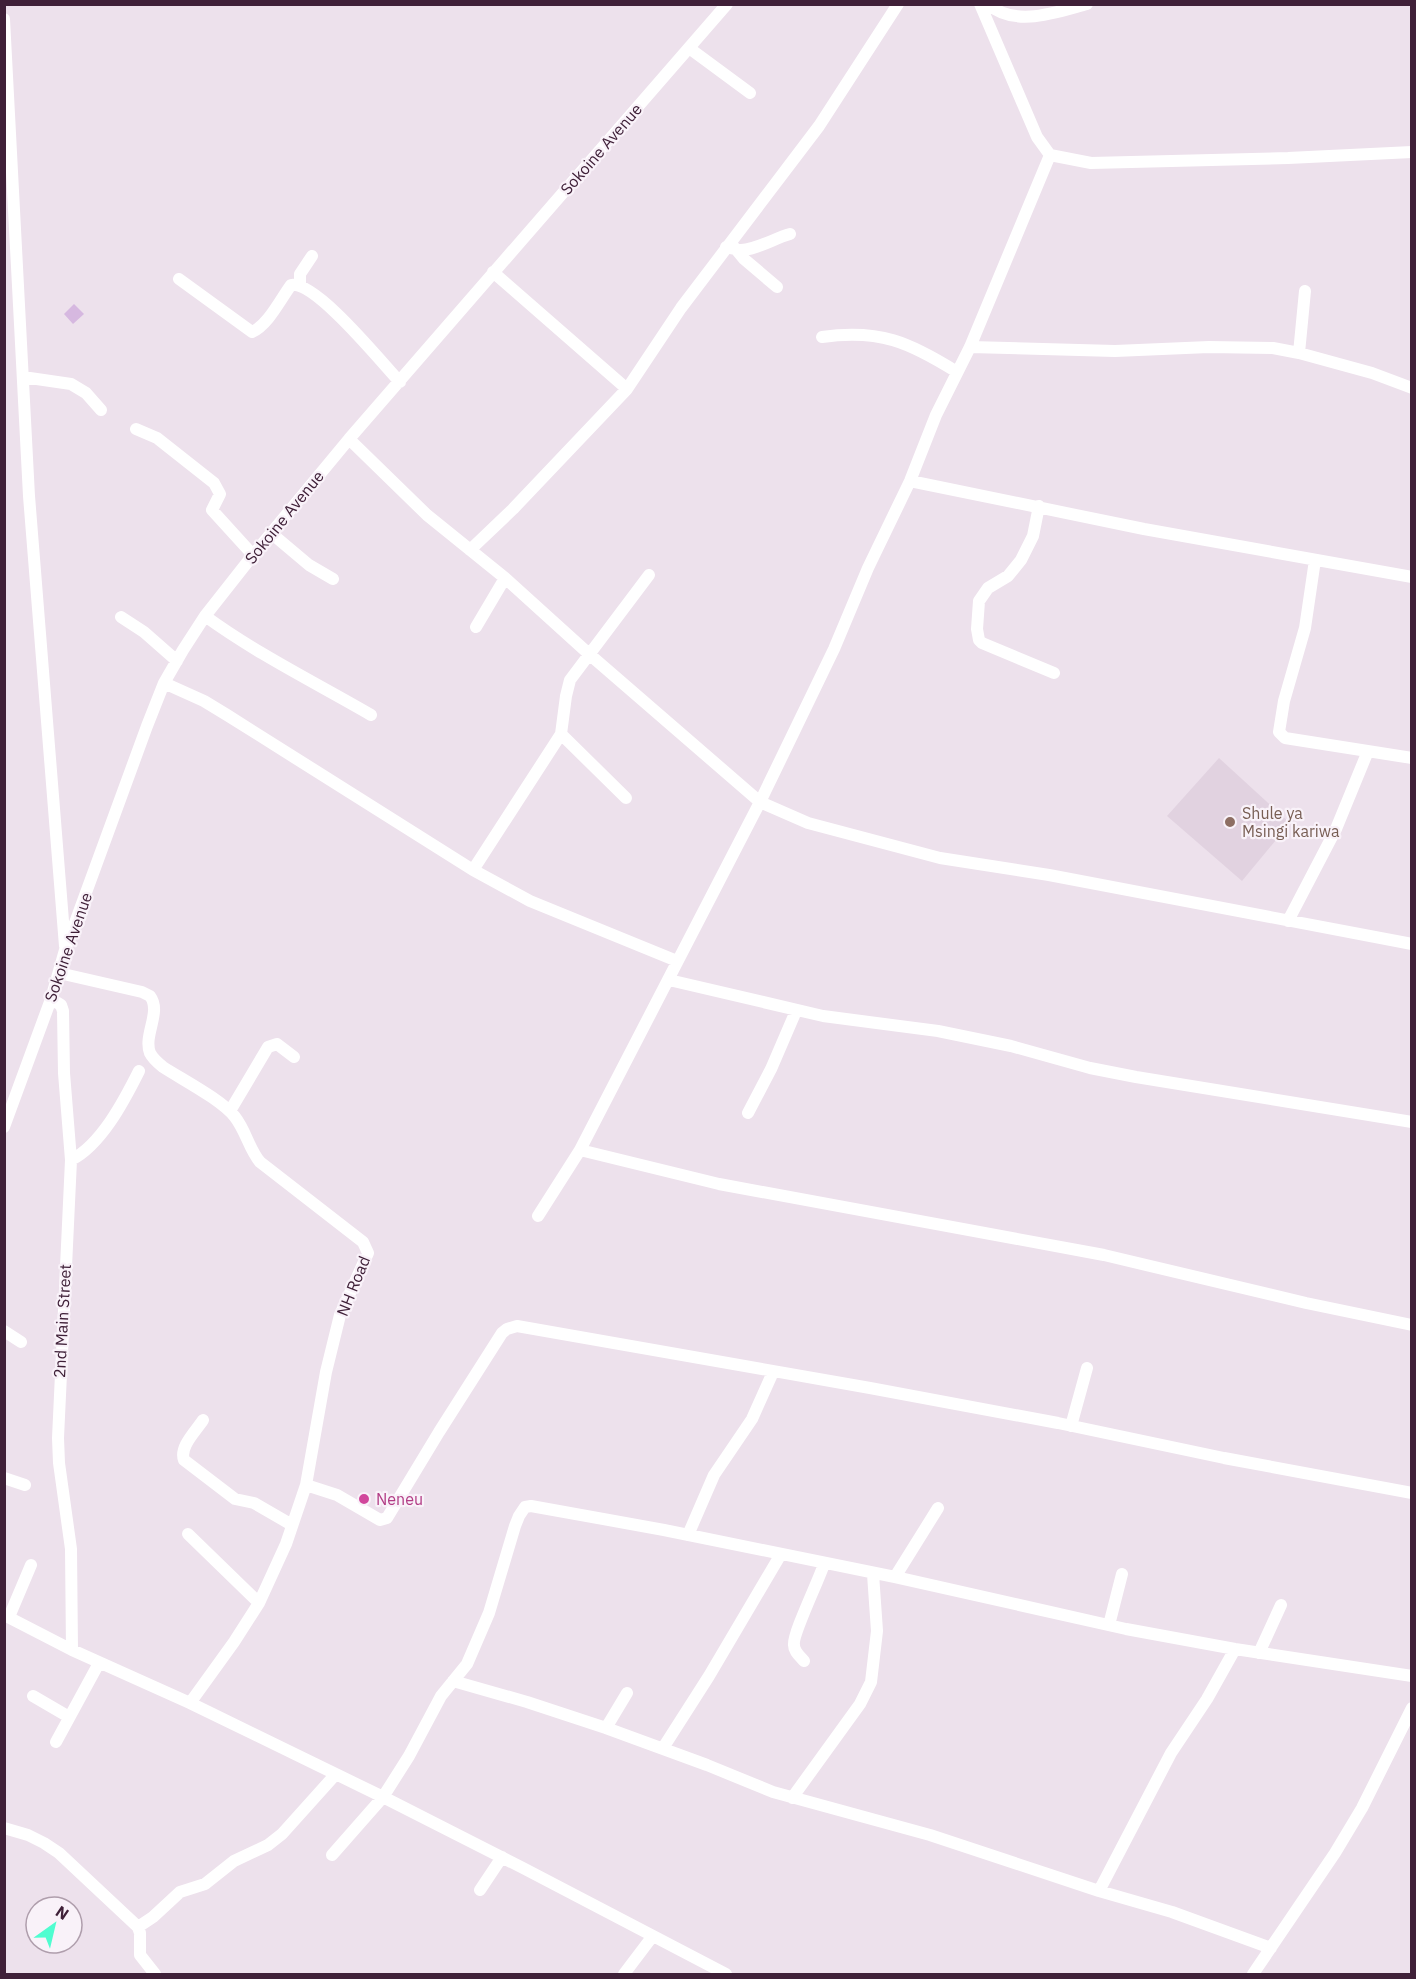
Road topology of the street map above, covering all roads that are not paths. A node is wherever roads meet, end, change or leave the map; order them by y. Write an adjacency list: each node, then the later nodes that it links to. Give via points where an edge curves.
1 (727, 4): 7 (street, Sokoine Avenue)
2 (898, 4): 12 (street, via 819,126)
3 (980, 4): 10 (street, via 1037,137)
4 (988, 4): 5 (street, via 1003,14 1029,16)
5 (1087, 4)
6 (4, 19): 23 (street)
7 (689, 48): 8 (street); 14 (street, Sokoine Avenue)
8 (750, 93)
9 (1412, 152): 10 (street, via 1090,163)
10 (1050, 155): 20 (street)
11 (790, 234): 12 (street, via 758,246)
12 (731, 248): 17 (street); 26 (street, via 651,350)
13 (312, 256): 16 (street, via 300,274)
14 (493, 272): 24 (street, Sokoine Avenue); 26 (street)
15 (179, 279): 16 (street, via 252,332 291,285)
16 (300, 285): 24 (street, via 344,320)
17 (777, 287)
18 (1305, 291): 21 (street)
19 (822, 337): 22 (street, via 878,335 906,343)
20 (970, 347): 21 (street, via 1115,351 1256,348); 22 (street)
21 (1299, 353): 25 (street)
22 (957, 372): 30 (street)
23 (23, 377): 27 (street, via 71,384); 56 (street)
24 (400, 382): 29 (street, Sokoine Avenue)
25 (1412, 388)
26 (627, 389): 33 (street)
27 (102, 410)
28 (136, 429): 34 (street, via 157,438 214,483 220,494 212,510)
29 (349, 439): 32 (street, Sokoine Avenue); 33 (street, via 427,515)
30 (910, 481): 31 (street); 52 (street)
31 (1039, 506): 35 (street); 45 (street, via 1033,536 1021,560 1008,576 988,588 979,601 977,629 982,643)
32 (271, 533): 34 (street, Sokoine Avenue); 39 (street, via 309,565)
33 (470, 550): 38 (street)
34 (253, 555): 40 (street, Sokoine Avenue)
35 (1316, 560): 37 (street); 49 (street, via 1305,628 1279,732 1285,738)
36 (649, 575): 43 (street)
37 (1412, 577)
38 (505, 578): 42 (street); 43 (street)
39 (333, 579)
40 (205, 616): 44 (street, Sokoine Avenue); 47 (street)
41 (121, 617): 44 (street)
42 (476, 627)
43 (590, 654): 48 (street, via 570,680); 52 (street)
44 (177, 661): 46 (street, Sokoine Avenue)
45 (1054, 673)
46 (164, 682): 53 (street, via 204,701); 56 (street, Sokoine Avenue)
47 (371, 715)
48 (561, 734): 51 (street); 53 (street)
49 (1368, 752): 50 (street); 54 (street, via 1336,829)
50 (1412, 758)
51 (626, 798)
52 (760, 802): 54 (street, via 808,823 940,858 1048,874); 57 (street)
53 (473, 870): 57 (street, via 530,901)
54 (1288, 921): 55 (street)
55 (1412, 944)
56 (66, 950): 58 (street, Sokoine Avenue)
57 (677, 961): 59 (street)
58 (59, 973): 60 (street, Sokoine Avenue); 64 (street, NH Road, via 150,996 154,1005 149,1052 163,1067)
59 (669, 980): 61 (street); 68 (street)
60 (51, 999): 67 (street, Sokoine Avenue); 69 (street, 2nd Main Street, via 63,1011)
61 (796, 1011): 65 (street); 66 (street, via 938,1031 1136,1077)
62 (294, 1058): 64 (street, via 277,1044 268,1047)
63 (139, 1071): 69 (street, via 87,1152)
64 (230, 1111): 80 (street, NH Road, via 260,1162 363,1242 368,1253 340,1315)
65 (747, 1113)
66 (1412, 1122)
67 (4, 1127)
68 (580, 1150): 70 (street); 71 (street, via 719,1184 1114,1257)
69 (71, 1160): 97 (street, 2nd Main Street, via 58,1438 71,1549)
70 (538, 1216)
71 (1412, 1325)
72 (4, 1332): 73 (street)
73 (21, 1342)
74 (1087, 1368): 77 (street)
75 (772, 1372): 77 (street); 80 (street, via 517,1326 502,1333 387,1518 380,1520 337,1495); 85 (street, via 752,1419 714,1475)
76 (203, 1420): 83 (street, via 184,1449 184,1460 235,1499 254,1503)
77 (1071, 1426): 81 (street)
78 (4, 1478): 79 (street)
79 (25, 1485)
80 (306, 1485): 83 (street, NH Road)
81 (1412, 1493)
82 (938, 1508): 91 (street)
83 (292, 1525): 92 (street, NH Road)
84 (188, 1534): 92 (street)
85 (688, 1535): 86 (street); 102 (street, via 525,1507 515,1526 497,1592 478,1641)
86 (781, 1554): 87 (street); 110 (street)
87 (824, 1564): 89 (street); 99 (street, via 794,1639 796,1652)
88 (31, 1565): 94 (street)
89 (873, 1574): 91 (street); 113 (street, via 877,1631 872,1682 861,1704)
90 (1122, 1574): 95 (street)
91 (895, 1577): 95 (street)
92 (259, 1603): 105 (street, NH Road)
93 (1281, 1605): 98 (street)
94 (7, 1616): 97 (street)
95 (1109, 1625): 96 (street)
96 (1235, 1649): 98 (street); 118 (street, via 1171,1754)
97 (72, 1650): 100 (street)
98 (1259, 1653): 101 (street)
99 (804, 1660)
100 (99, 1663): 105 (street); 107 (street)
101 (1412, 1676)
102 (453, 1681): 108 (street); 112 (street)
103 (627, 1693): 108 (street)
104 (33, 1696): 107 (street)
105 (190, 1703): 111 (street)
106 (1412, 1708): 121 (street, via 1362,1808)
107 (69, 1717): 109 (street)
108 (606, 1728): 110 (street)
109 (56, 1742)
110 (663, 1748): 113 (street)
111 (335, 1775): 112 (street); 119 (street, via 268,1845 234,1861 205,1884 180,1892)
112 (383, 1797): 115 (street); 116 (street)
113 (792, 1798): 118 (street, via 930,1835)
114 (4, 1828): 119 (street, via 28,1835 59,1853)
115 (332, 1855)
116 (502, 1857): 117 (street); 120 (street)
117 (480, 1890)
118 (1099, 1891): 121 (street, via 1172,1912)
119 (138, 1928): 122 (street, via 140,1955)
120 (652, 1937): 123 (street); 124 (street)
121 (1271, 1948): 125 (street)
122 (155, 1974)
123 (624, 1974)
124 (726, 1974)
125 (1253, 1974)

